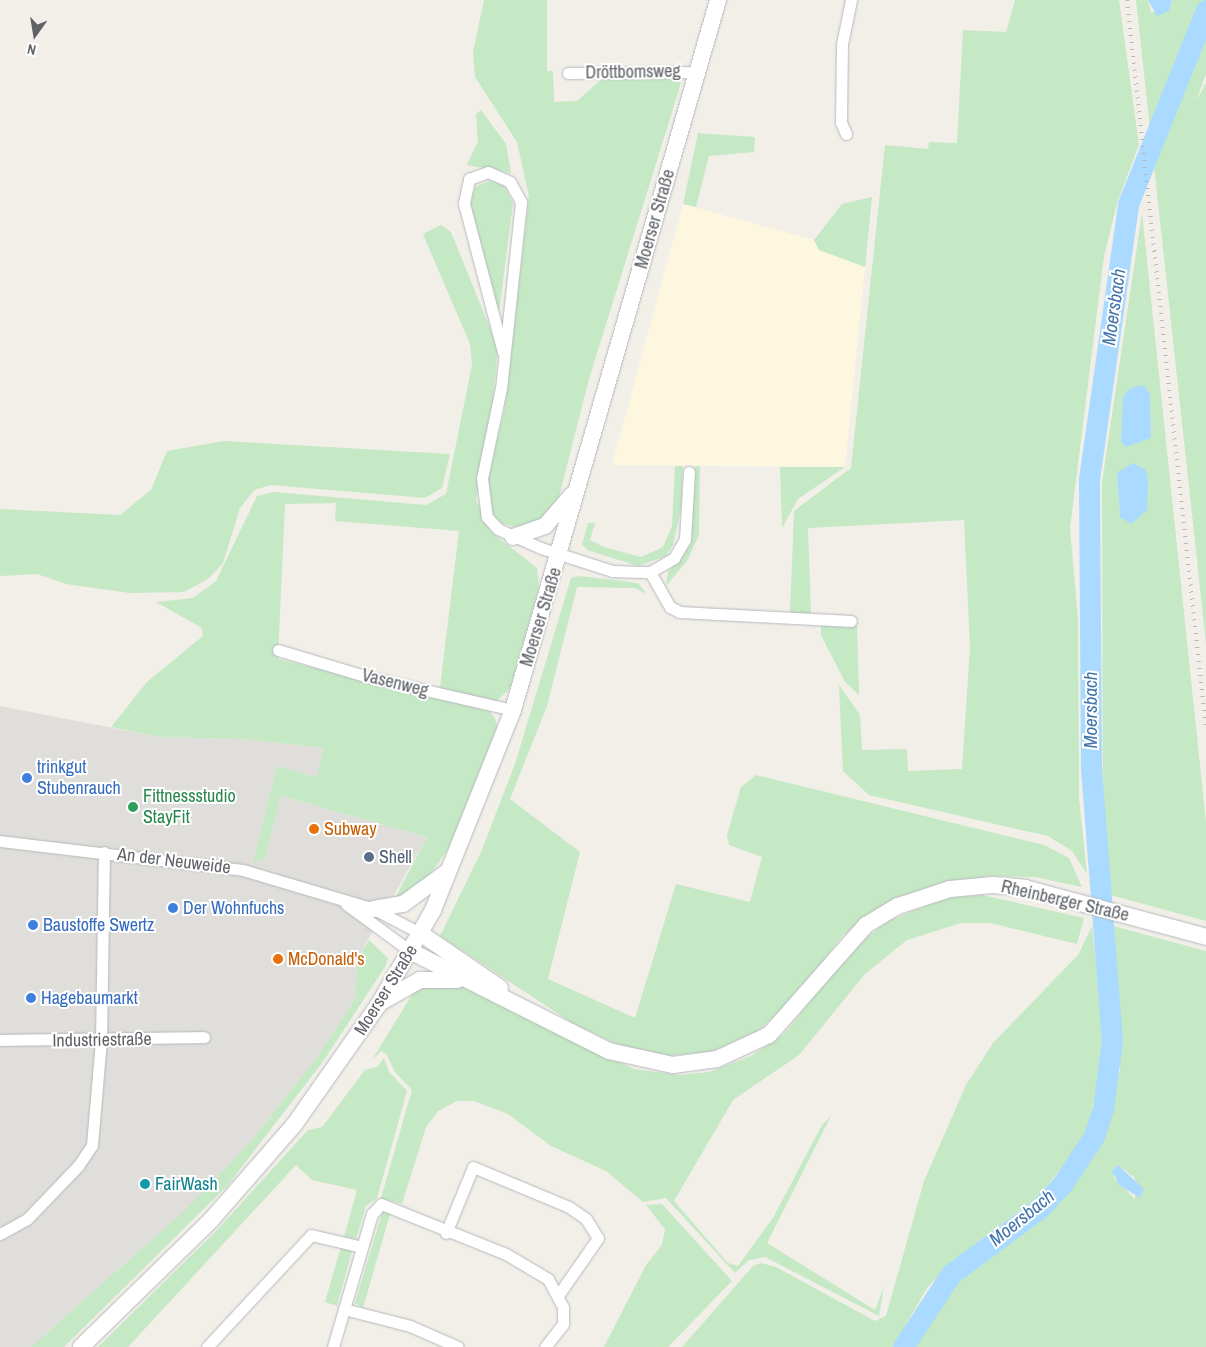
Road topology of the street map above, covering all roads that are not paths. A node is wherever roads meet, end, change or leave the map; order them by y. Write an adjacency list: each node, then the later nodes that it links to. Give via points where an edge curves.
1 (718, 0): 3 (main road, Moerser Straße)
2 (851, 0): 5 (street, via 842,44 841,122)
3 (697, 72): 4 (street, Dröttbomsweg); 8 (main road, Moerser Straße)
4 (568, 73)
5 (846, 134)
6 (504, 352): 6 (street, Moerser Straße, via 522,202 510,182 488,172 469,179 464,203); 9 (street, Moerser Straße, via 495,428 482,478 482,506 498,529)
7 (689, 472): 11 (street, via 685,539 674,558)
8 (579, 485): 9 (main road, via 545,526); 10 (main road, Moerser Straße)
9 (513, 537): 10 (street, Moerser Straße)
10 (560, 554): 11 (street, Moerser Straße, via 612,571); 14 (main road, Moerser Straße)
11 (650, 572): 12 (street, via 670,607 680,612)
12 (851, 621)
13 (278, 650): 14 (street, Vasenweg, via 368,677)
14 (513, 710): 17 (main road, Moerser Straße)
15 (0, 841): 16 (street, An der Neuweide)
16 (104, 852): 18 (street, An der Neuweide, via 243,870); 28 (street)
17 (449, 871): 19 (main road, via 403,904); 20 (main road, Moerser Straße)
18 (344, 902): 19 (street, An der Neuweide); 22 (street, An der Neuweide)
19 (374, 909): 20 (street, An der Neuweide)
20 (420, 933): 22 (main road, Moerser Straße); 24 (main road, Rheinberger Straße)
21 (1201, 936): 24 (main road, Rheinberger Straße, via 1059,898 993,885 950,889 898,906 850,940 793,1013 769,1035 734,1054 696,1064 653,1063 609,1051)
22 (410, 951): 23 (main road, Rheinberger Straße); 25 (main road, Moerser Straße)
23 (470, 982): 24 (main road, Rheinberger Straße); 25 (main road, via 438,976 420,980)
24 (520, 1003)
25 (379, 1004): 34 (main road, Moerser Straße, via 303,1114 246,1183)
26 (204, 1037): 28 (street, Industriestraße)
27 (0, 1040): 28 (street, Industriestraße)
28 (101, 1041): 30 (street, via 92,1145 78,1166 27,1219)
29 (446, 1233): 31 (street, via 377,1205); 32 (street, via 506,1254 548,1279); 32 (street, via 474,1167 568,1207 586,1219 598,1238)
30 (0, 1234)
31 (362, 1247): 33 (street); 35 (street, via 311,1235)
32 (559, 1294): 38 (street, via 563,1324)
33 (344, 1309): 36 (street); 37 (street, via 410,1326)
34 (81, 1347)
35 (207, 1347)
36 (333, 1347)
37 (458, 1347)
38 (545, 1347)

